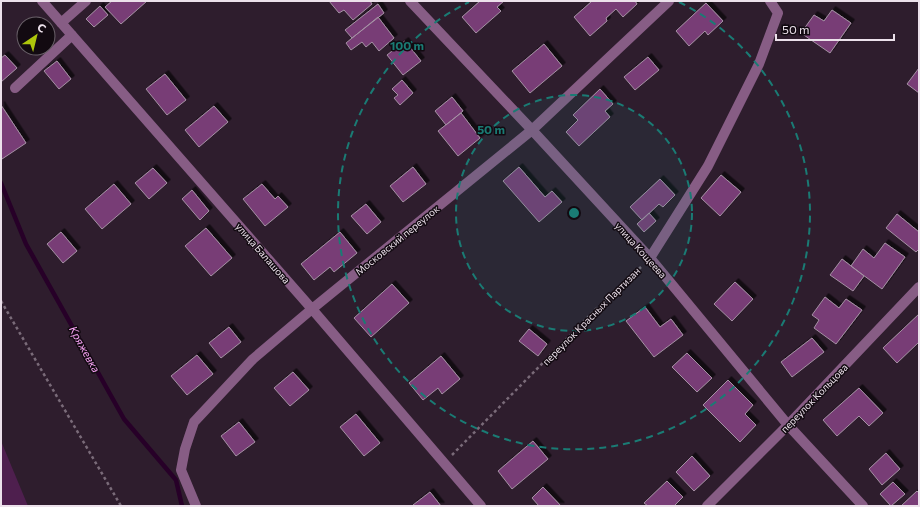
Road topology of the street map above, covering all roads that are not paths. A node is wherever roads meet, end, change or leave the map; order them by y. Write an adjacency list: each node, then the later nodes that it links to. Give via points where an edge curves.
1 (42, 1): 6 (street, улица Балашова)
2 (86, 1): 6 (street)
3 (410, 1): 9 (street, улица Кощеева)
4 (670, 1): 9 (street, Московский переулок)
5 (770, 1): 10 (street, via 778,13 759,64 708,166)
6 (62, 23): 7 (street, улица Балашова)
7 (72, 35): 8 (street); 12 (street, улица Балашова)
8 (15, 88)
9 (532, 130): 10 (street, улица Кощеева); 12 (street, Московский переулок)
10 (650, 258): 13 (street, улица Кощеева)
11 (919, 287): 13 (street, переулок Кольцова)
12 (312, 310): 14 (street, Московский переулок, via 253,359 194,422 181,470); 15 (street, улица Балашова)
13 (788, 425): 16 (street, переулок Кольцова); 17 (street, улица Кощеева)
14 (196, 506)
15 (481, 506)
16 (707, 506)
17 (863, 506)

